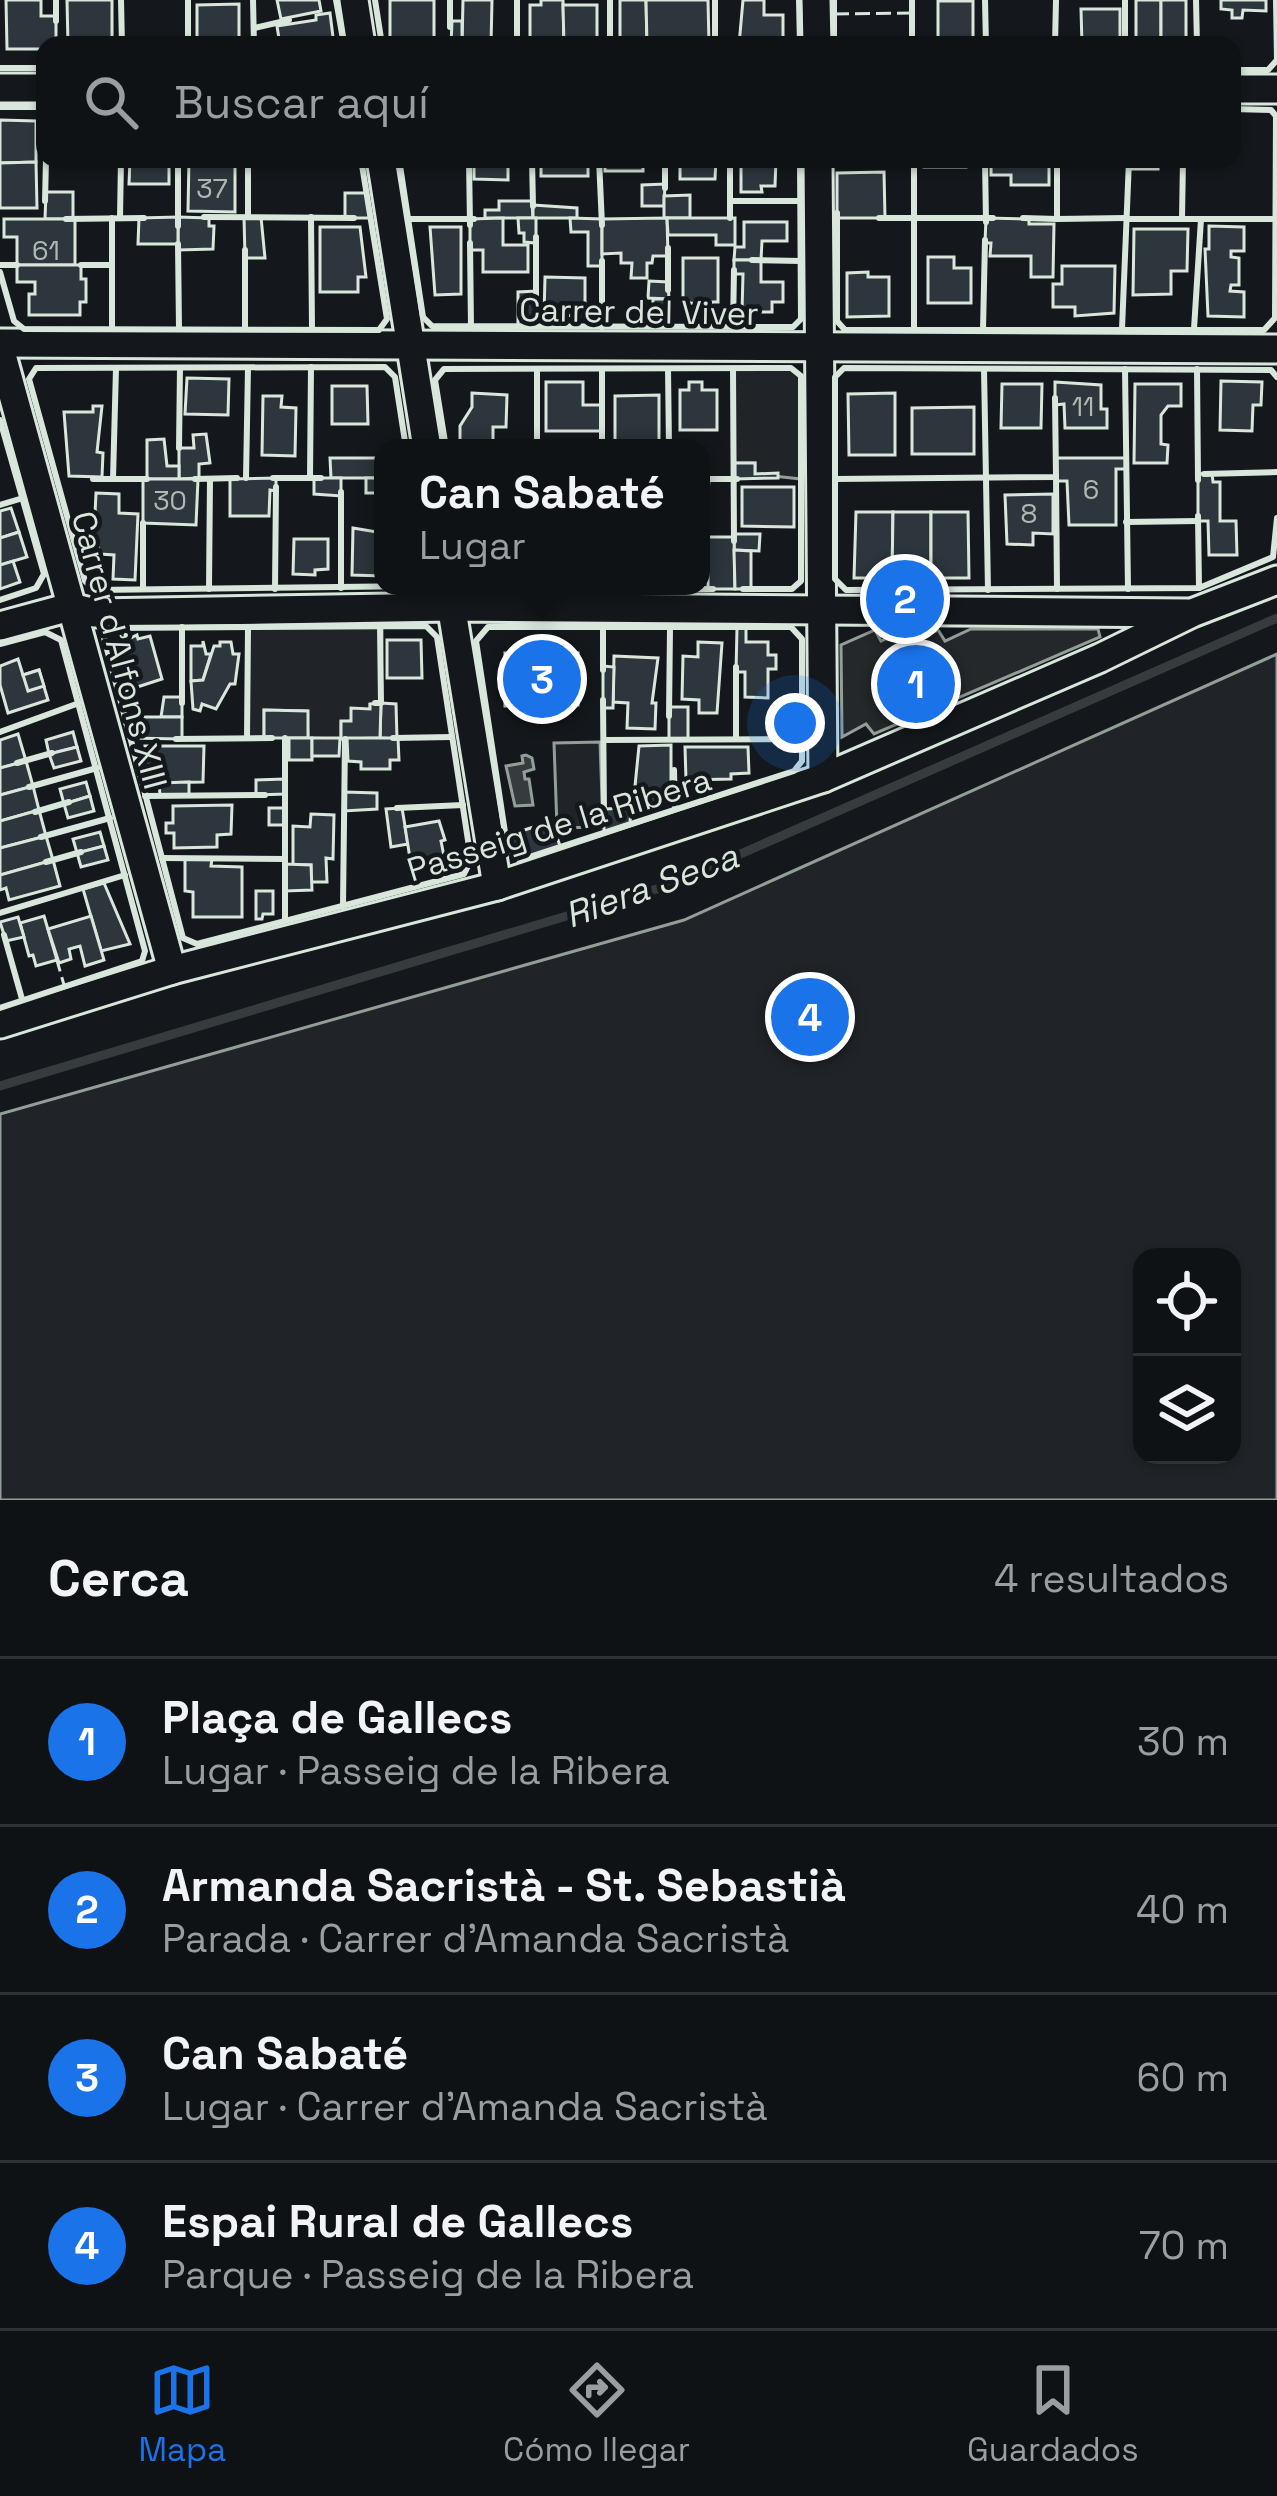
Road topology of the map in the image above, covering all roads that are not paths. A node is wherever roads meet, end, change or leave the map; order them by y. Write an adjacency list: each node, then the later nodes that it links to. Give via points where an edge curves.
1 (354, 0): 3 (street)
2 (817, 0): 4 (street)
3 (360, 36)
4 (817, 36)
5 (0, 88): 6 (street)
6 (36, 88)
7 (1241, 89): 8 (street)
8 (1277, 89)
9 (382, 168): 11 (street)
10 (818, 168): 13 (street)
11 (411, 344): 12 (street, Carrer del Viver); 13 (street, Carrer del Viver); 15 (street)
12 (0, 346): 18 (street, Carrer d'Alfons XIII)
13 (818, 349): 14 (street, Carrer del Viver); 19 (street)
14 (1277, 349)
15 (426, 439)
16 (1277, 580): 21 (street, Passeig de la Ribera)
17 (449, 596): 18 (street, via 95,613); 19 (street); 25 (street)
18 (70, 607): 22 (street); 26 (street, Carrer d'Alfons XIII)
19 (820, 610): 20 (street); 24 (street)
20 (1114, 613): 21 (street); 23 (street)
21 (1192, 614): 23 (street, Passeig de la Ribera)
22 (0, 626)
23 (1124, 646): 24 (street, Passeig de la Ribera)
24 (823, 778): 25 (street, Passeig de la Ribera)
25 (497, 886): 26 (street, Passeig de la Ribera)
26 (172, 970): 27 (street, Passeig de la Ribera)
27 (0, 1024)

